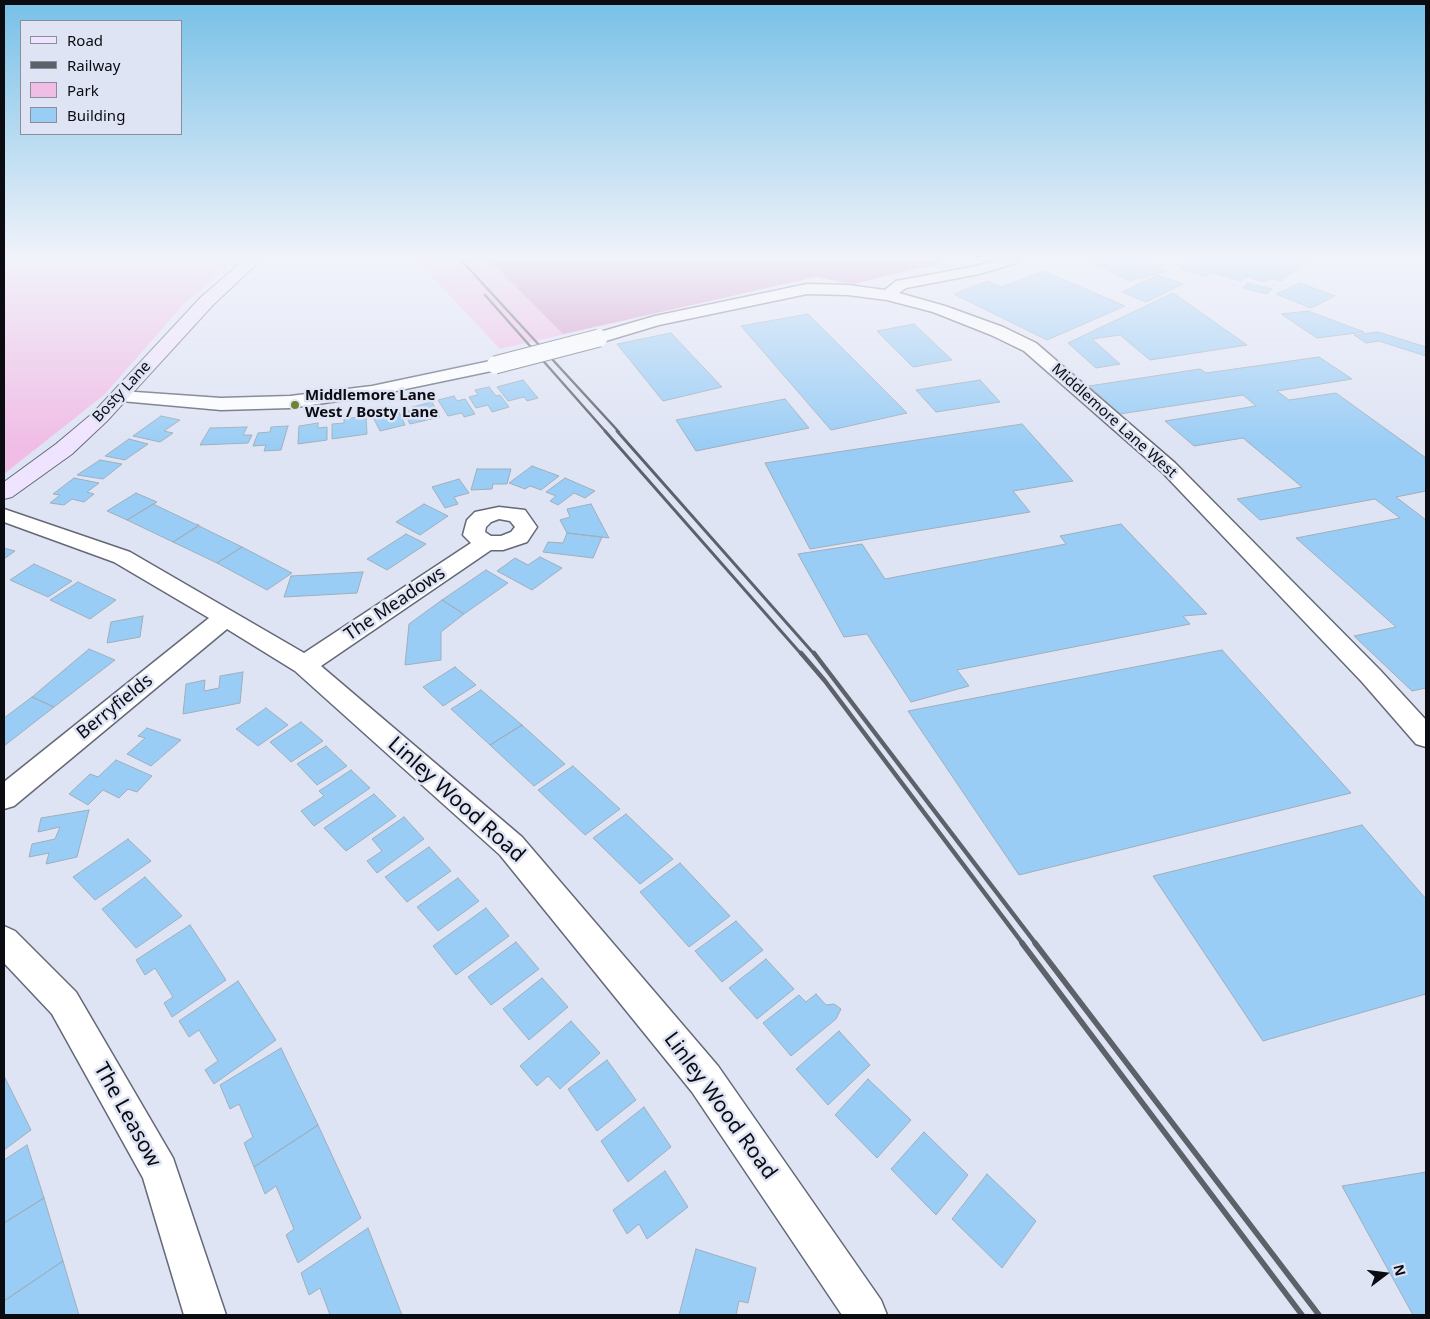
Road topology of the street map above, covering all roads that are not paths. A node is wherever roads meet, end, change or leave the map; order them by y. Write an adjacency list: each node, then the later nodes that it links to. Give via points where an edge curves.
1 (188, 322): 4 (main road, Bosty Lane)
2 (653, 322): 4 (street, Middlemore Lane West, bridge, via 496,365 372,391 290,402 222,404)
3 (972, 322): 10 (street, Middlemore Lane West, via 1030,347 1168,467)
4 (121, 396): 5 (main road, Bosty Lane, via 64,449)
5 (4, 492)
6 (4, 515): 8 (street, Linley Wood Road, via 122,557)
7 (486, 543): 9 (street, The Meadows)
8 (226, 616): 9 (street, Linley Wood Road); 11 (street, Berryfields)
9 (304, 665): 14 (street, Linley Wood Road, via 511,846 705,1079)
10 (1426, 737)
11 (4, 798)
12 (4, 941): 13 (street, The Leasow, via 64,1003 160,1171)
13 (205, 1315)
14 (866, 1315)

